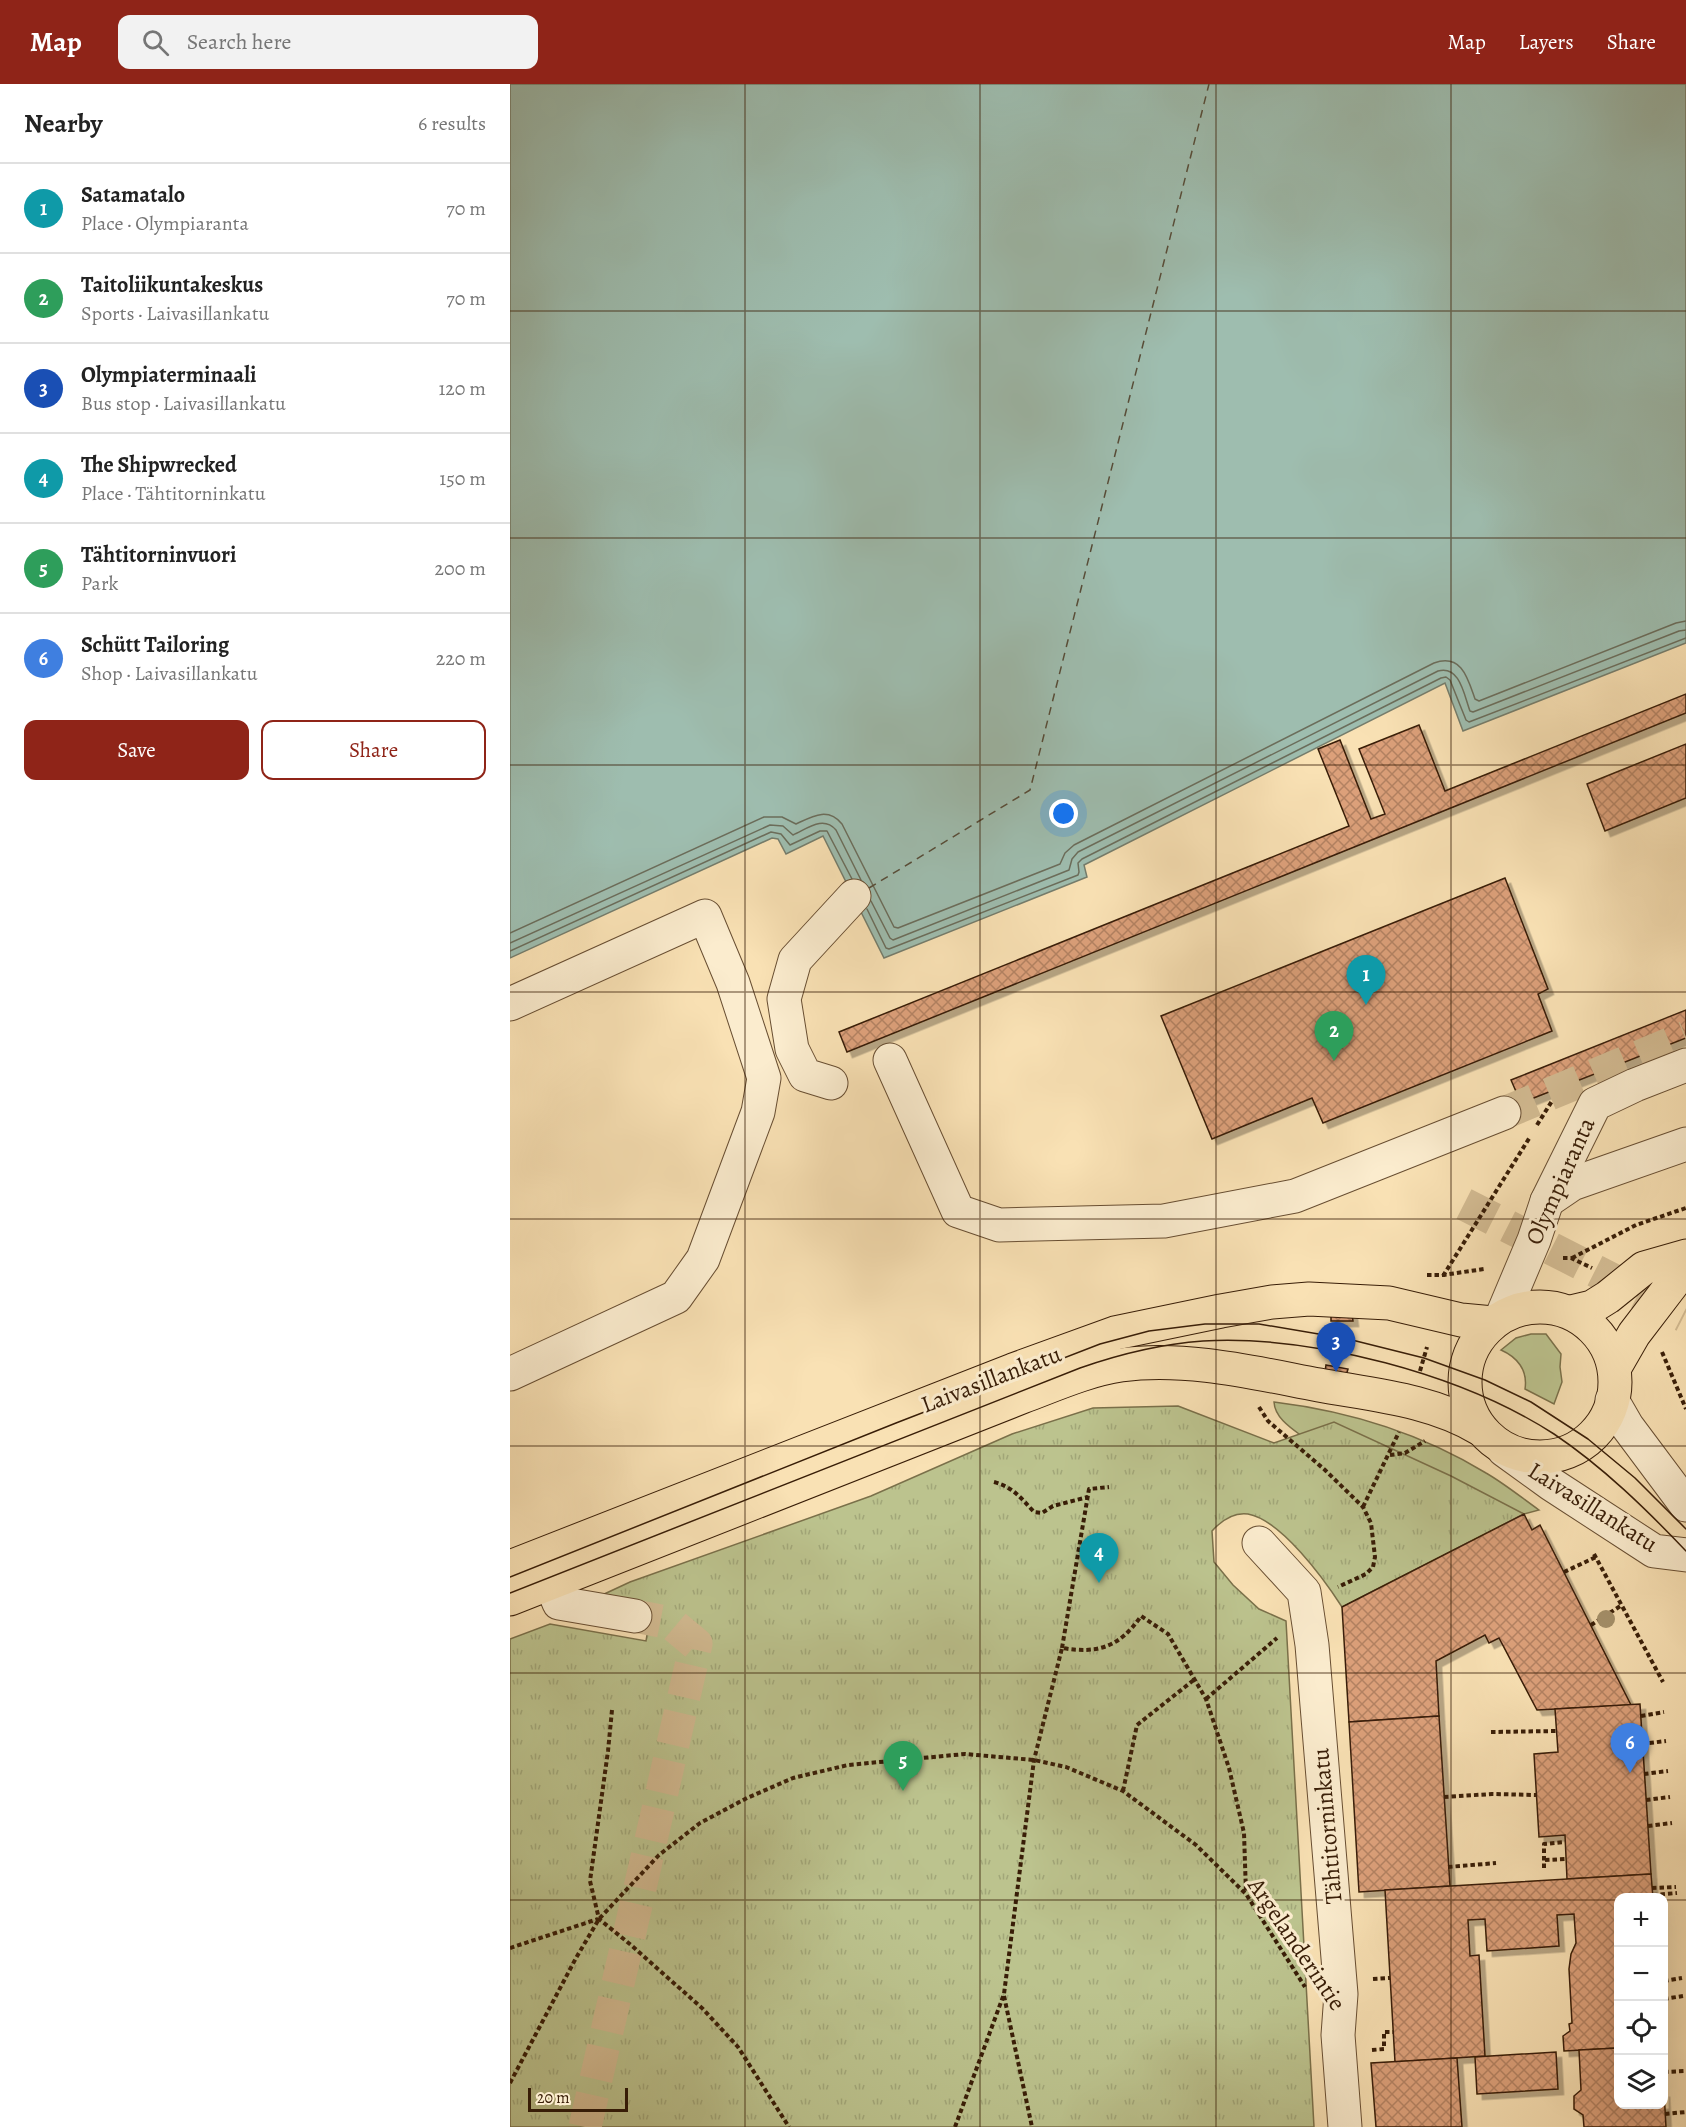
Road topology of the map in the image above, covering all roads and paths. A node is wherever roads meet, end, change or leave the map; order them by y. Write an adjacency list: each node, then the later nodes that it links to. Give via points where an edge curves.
1 (854, 896): 5 (street, via 795,960 784,999 792,1049 805,1075)
2 (510, 1004): 18 (street, via 705,916 734,983 764,1078 758,1112 703,1259 676,1297)
3 (890, 1060): 7 (street, via 958,1211 999,1225 1164,1221 1295,1196)
4 (1686, 1065): 9 (street, Olympiaranta, via 1595,1104)
5 (831, 1083)
6 (1552, 1101): 15 (path, via 1443,1275 1444,1292)
7 (1504, 1113)
8 (1686, 1144): 9 (street, via 1572,1184)
9 (1547, 1201): 16 (street, Olympiaranta)
10 (1686, 1208): 12 (path, via 1636,1225)
11 (1686, 1256): 14 (main road, via 1644,1268 1592,1307)
12 (1571, 1258)
13 (1686, 1266): 17 (main road, via 1634,1334)
14 (1571, 1312): 16 (main road, Laivasillankatu, via 1529,1307); 17 (main road, Laivasillankatu, via 1604,1340)
15 (1438, 1314): 16 (main road, Laivasillankatu, via 1476,1323); 21 (path); 34 (main road, Laivasillankatu, via 1389,1303 1310,1299 1241,1307 1115,1333 1023,1366)
16 (1498, 1320): 23 (main road, Laivasillankatu, via 1476,1343 1464,1388 1467,1403)
17 (1615, 1367): 19 (main road, Laivasillankatu)
18 (510, 1374)
19 (1612, 1400): 23 (main road, Laivasillankatu, via 1597,1430 1575,1449 1560,1455 1516,1454); 28 (street)
20 (1256, 1401): 29 (path, via 1268,1421)
21 (1410, 1402): 23 (main road, Laivasillankatu, via 1462,1418); 24 (path); 34 (main road, Laivasillankatu, via 1235,1370 1158,1363 1120,1365 1076,1376)
22 (1432, 1437): 24 (path, via 1405,1452)
23 (1492, 1439): 32 (street, Laivasillankatu, via 1557,1488 1654,1551)
24 (1389, 1455): 29 (path)
25 (994, 1482): 27 (path, via 1018,1493 1034,1512 1042,1513)
26 (1109, 1487): 27 (path, via 1089,1489)
27 (1088, 1497): 42 (path)
28 (1686, 1504)
29 (1363, 1507): 36 (path, via 1371,1523 1373,1567)
30 (1259, 1543): 92 (street, Tähtitorninkatu, via 1304,1592 1312,1645 1341,1994 1338,2035)
31 (1591, 1548): 33 (path)
32 (1686, 1555)
33 (1596, 1557): 35 (path); 38 (path)
34 (533, 1568): 37 (main road, Laivasillankatu); 39 (street, via 559,1603)
35 (1564, 1572)
36 (1328, 1591)
37 (510, 1599)
38 (1622, 1605): 40 (path); 44 (path)
39 (635, 1616)
40 (1591, 1624)
41 (1282, 1633): 45 (path)
42 (1062, 1648): 43 (path, via 1095,1650 1114,1643 1130,1632 1142,1616 1168,1634); 53 (path)
43 (1195, 1679): 45 (path); 56 (path, via 1137,1725)
44 (1662, 1682)
45 (1206, 1699): 72 (path, via 1229,1768 1244,1833)
46 (612, 1710): 74 (path, via 590,1881)
47 (1664, 1712): 48 (path)
48 (1641, 1716)
49 (1557, 1731): 50 (path)
50 (1491, 1732)
51 (1666, 1741): 52 (path)
52 (1642, 1744)
53 (1034, 1760): 56 (path, Argelanderintie, via 1066,1767); 74 (path, Argelanderintie, via 965,1754 848,1765 793,1778 700,1823 659,1855); 79 (path)
54 (1668, 1771): 55 (path)
55 (1644, 1774)
56 (1123, 1791): 72 (path, Argelanderintie, via 1196,1845)
57 (1536, 1795): 58 (path)
58 (1444, 1797)
59 (1670, 1797): 60 (path)
60 (1646, 1800)
61 (1672, 1823): 62 (path)
62 (1648, 1826)
63 (1565, 1842): 65 (path, via 1544,1844)
64 (1566, 1859): 65 (path)
65 (1545, 1860): 68 (path)
66 (1496, 1863): 67 (path)
67 (1448, 1867)
68 (1544, 1868)
69 (1676, 1887): 70 (path)
70 (1652, 1888)
71 (1677, 1893): 73 (path)
72 (1246, 1894): 78 (path, Argelanderintie)
73 (1668, 1894)
74 (599, 1918): 75 (path); 86 (path, Argelanderintie); 89 (path, via 710,2016 738,2047)
75 (510, 1948)
76 (1682, 1978): 77 (path)
77 (1668, 1980)
78 (1306, 1989)
79 (1004, 1994): 90 (path); 91 (path)
80 (1683, 1996): 81 (path)
81 (1668, 1998)
82 (1393, 2032): 83 (path, via 1384,2032 1384,2049)
83 (1364, 2050)
84 (1686, 2071): 85 (path)
85 (1668, 2072)
86 (510, 2083)
87 (1686, 2112): 88 (path)
88 (1665, 2114)
89 (789, 2127)
90 (955, 2127)
91 (1032, 2127)
92 (1345, 2127)

